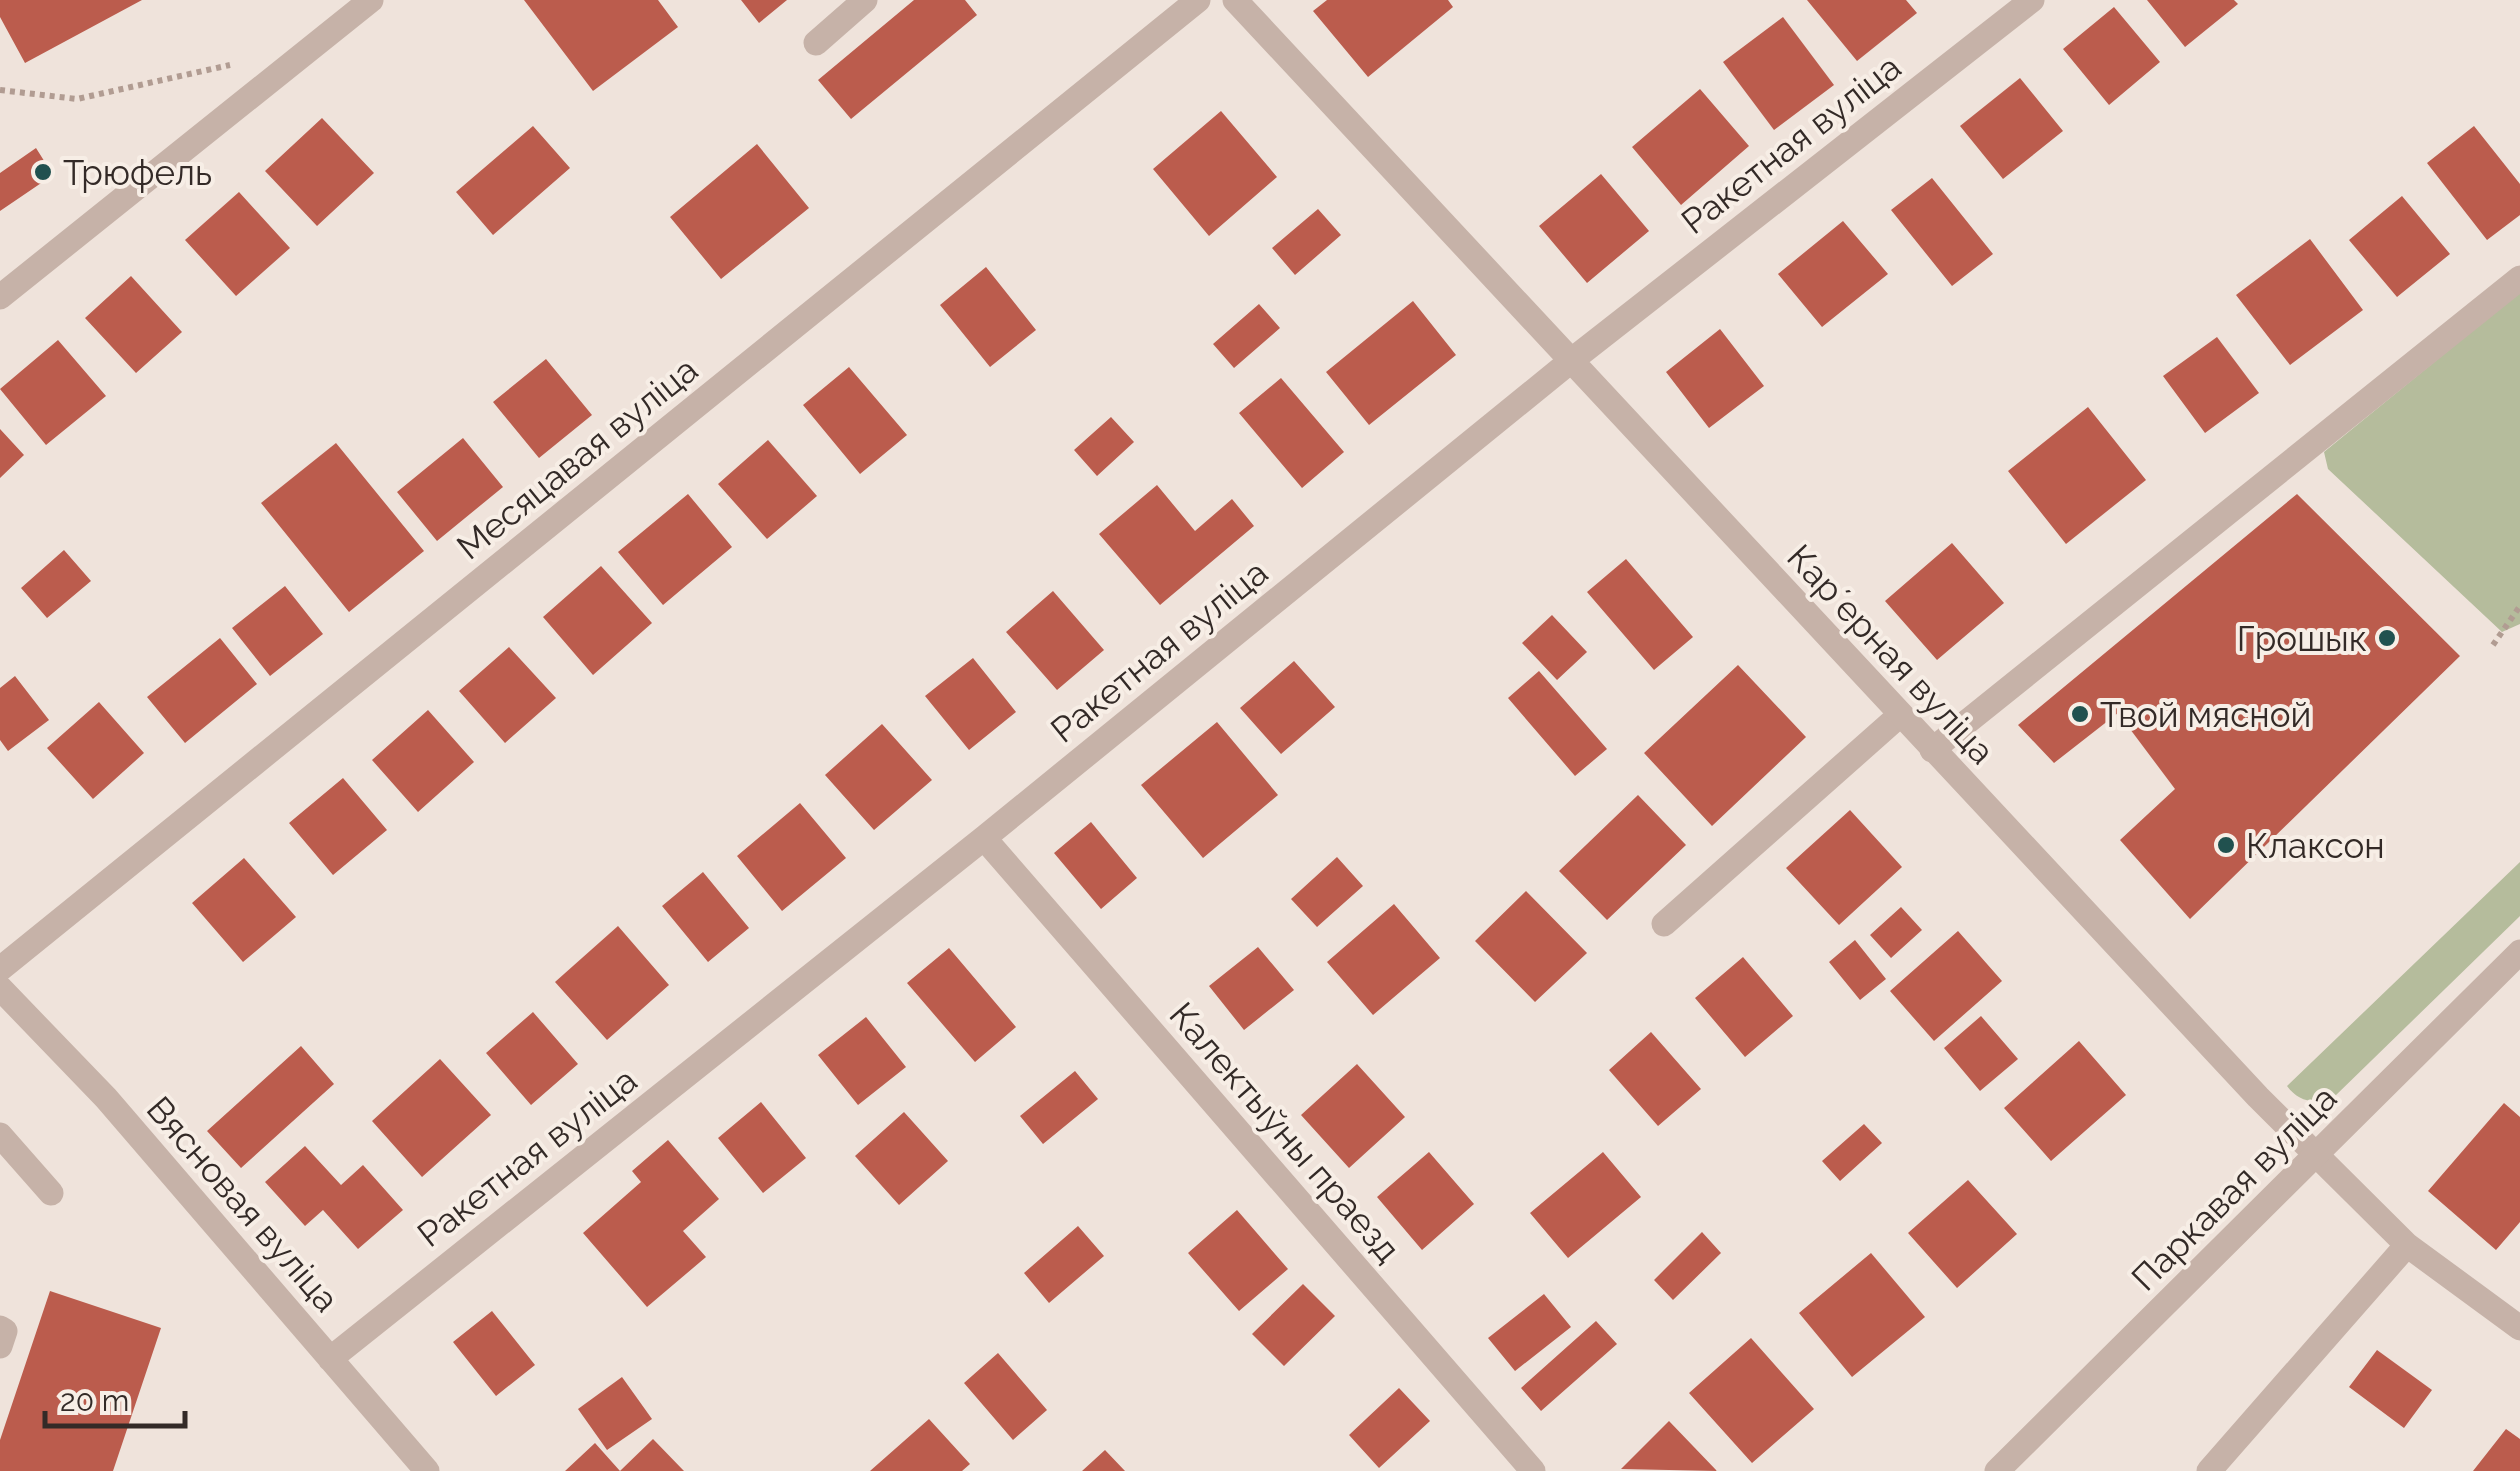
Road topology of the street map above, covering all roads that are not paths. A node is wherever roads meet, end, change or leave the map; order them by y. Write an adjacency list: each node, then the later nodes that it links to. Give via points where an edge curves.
1 (371, 0): 8 (street)
2 (865, 0): 6 (street)
3 (1198, 0): 15 (street, Месяцавая вуліца)
4 (1235, 0): 9 (street, Карʼерная вуліца)
5 (2032, 0): 9 (street, Ракетная вуліца)
6 (816, 43)
7 (2520, 278): 11 (street)
8 (0, 297)
9 (1572, 360): 10 (street, Карʼерная вуліца); 12 (street, Ракетная вуліца)
10 (1900, 714): 11 (street, Карʼерная вуліца); 13 (street)
11 (1932, 750): 18 (street, Карʼерная вуліца)
12 (984, 838): 24 (street, Ракетная вуліца); 26 (street, Калектыўны праезд)
13 (1664, 924)
14 (2520, 952): 18 (street, Паркавая вуліца)
15 (0, 969)
16 (6, 1004): 24 (street, Вясновая вуліца)
17 (0, 1134): 19 (street)
18 (2316, 1156): 20 (street, Карʼерная вуліца); 27 (street, Паркавая вуліца)
19 (50, 1193)
20 (2406, 1245): 22 (street, Карʼерная вуліца); 28 (street)
21 (0, 1328): 23 (street)
22 (2520, 1328)
23 (0, 1346)
24 (330, 1358): 25 (street, Вясновая вуліца)
25 (427, 1471)
26 (1534, 1471)
27 (1996, 1471)
28 (2209, 1471)

